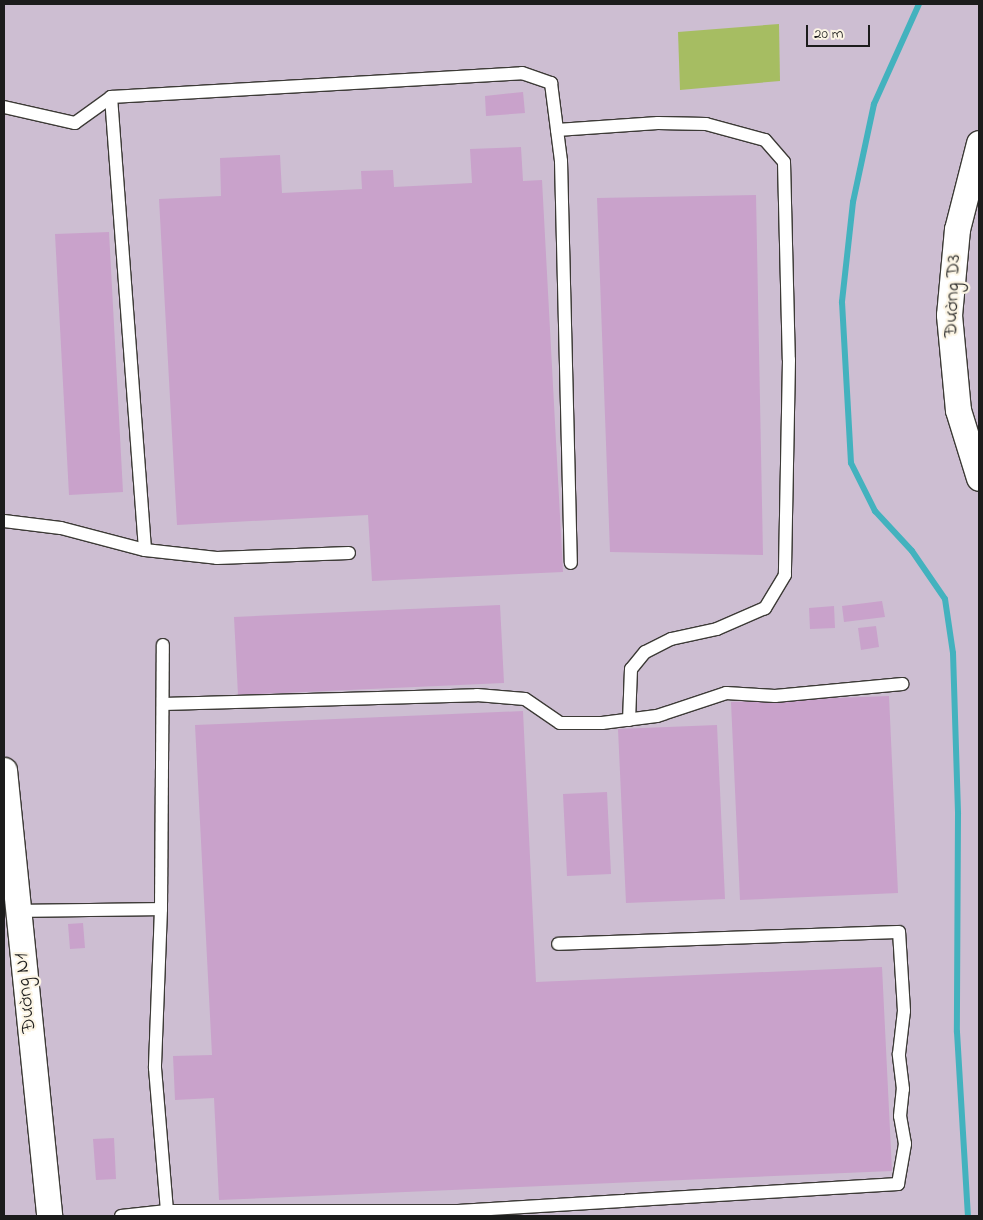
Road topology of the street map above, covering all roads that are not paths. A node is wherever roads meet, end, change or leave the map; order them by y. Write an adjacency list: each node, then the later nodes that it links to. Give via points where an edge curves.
1 (111, 96): 2 (lane, via 75,123); 3 (lane, via 522,72 551,83); 7 (lane)
2 (4, 108)
3 (557, 130): 9 (lane, via 561,161); 13 (lane, via 658,123 706,124 765,140 784,162 789,360 785,575 765,608 717,629 671,639 645,652 631,670)
4 (979, 144): 5 (street, Đường D3, via 957,229 949,315 958,410)
5 (979, 478)
6 (4, 521): 7 (lane, via 61,528)
7 (145, 550): 8 (lane, via 218,558)
8 (349, 553)
9 (571, 563)
10 (164, 645): 12 (lane)
11 (902, 684): 13 (lane, via 775,696 726,693 692,707)
12 (163, 704): 13 (lane, via 477,695 525,699 560,723); 15 (lane)
13 (629, 720)
14 (4, 770): 16 (street, Đường N1)
15 (161, 909): 16 (lane); 18 (lane, via 154,1068)
16 (18, 911): 19 (street, Đường N1)
17 (558, 944): 18 (lane, via 899,932 904,1011 899,1054 904,1089 900,1116 905,1144 898,1184 458,1211)
18 (167, 1211): 20 (lane)
19 (49, 1216)
20 (121, 1216)

